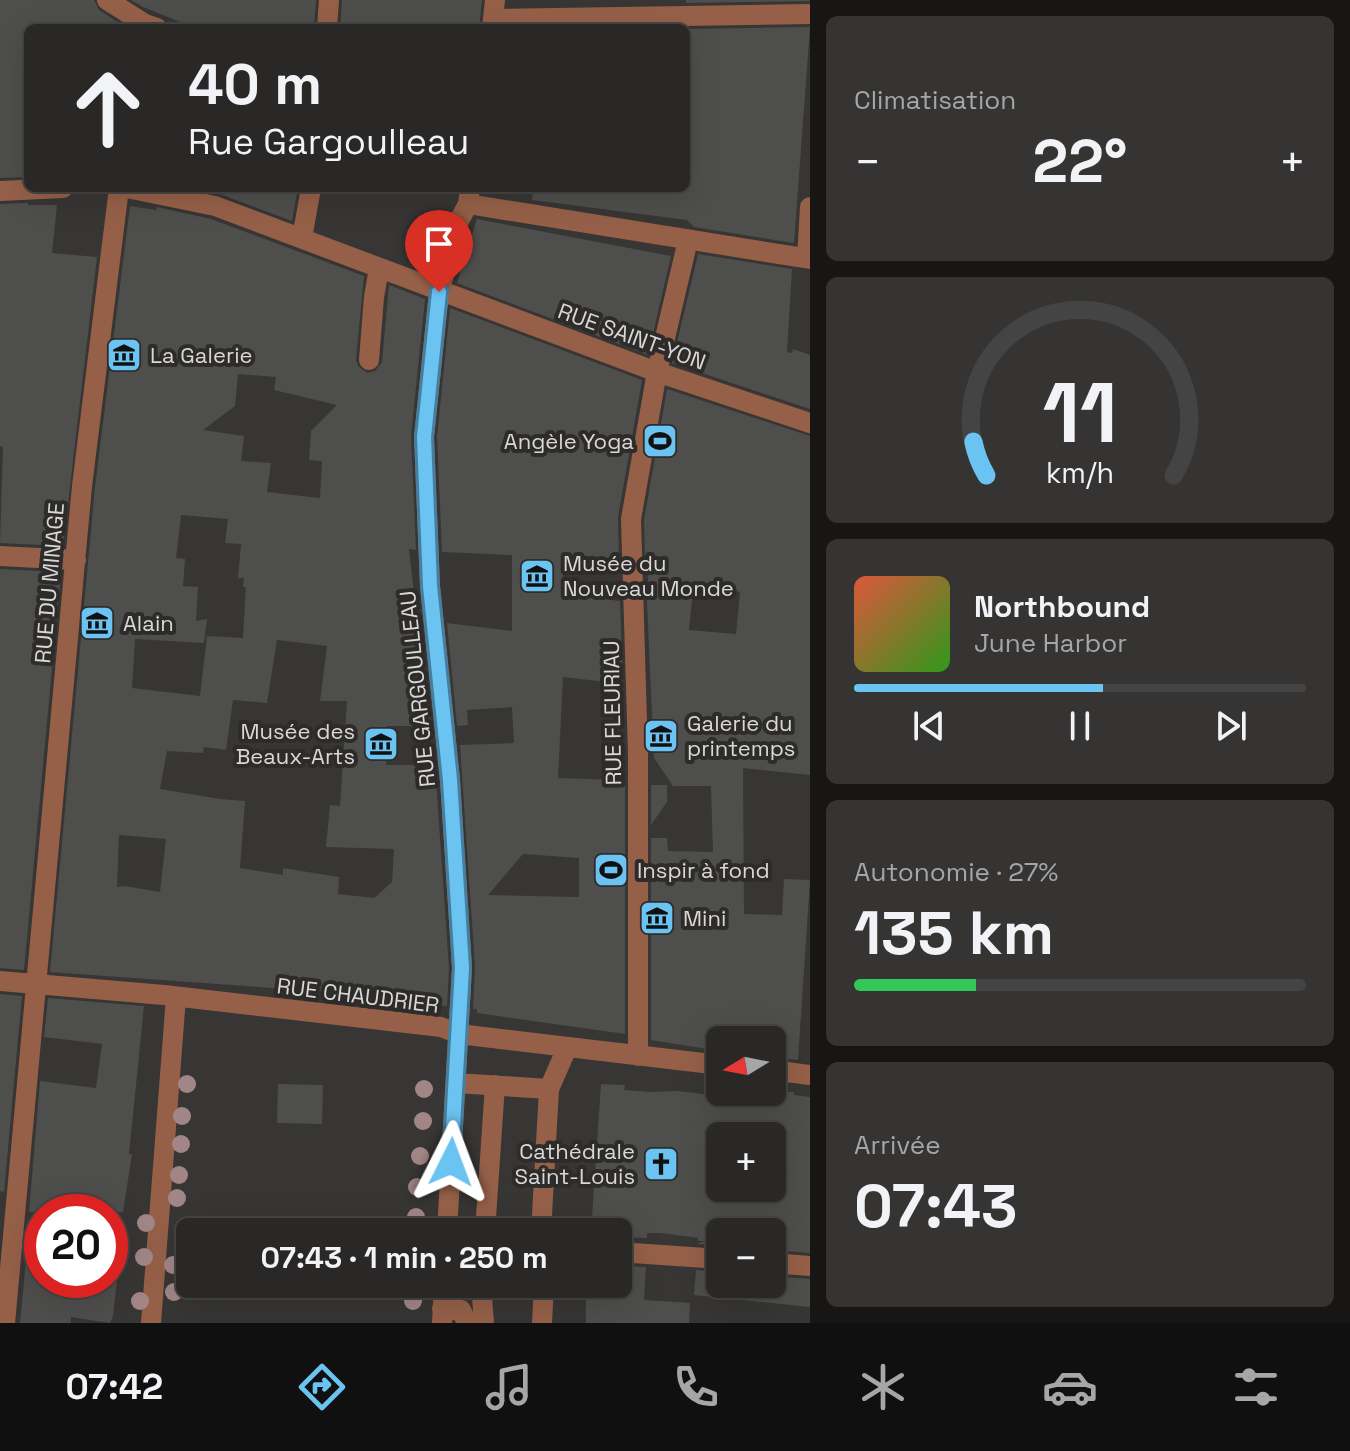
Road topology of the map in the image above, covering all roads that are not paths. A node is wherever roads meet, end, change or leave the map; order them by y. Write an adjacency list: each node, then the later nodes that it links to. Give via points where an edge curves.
1 (107, 0): 5 (street)
2 (329, 0): 6 (street)
3 (810, 14): 4 (street)
4 (494, 16)
5 (144, 24)
6 (327, 24)
7 (24, 190): 8 (street)
8 (0, 191)
9 (119, 192): 23 (street, RUE DU MINAGE)
10 (147, 192): 14 (street, RUE SAINT-YON, via 215,206)
11 (310, 192): 14 (street)
12 (469, 196): 15 (street); 18 (street, RUE GARGOULLEAU)
13 (810, 207): 16 (street)
14 (302, 238): 17 (street, RUE SAINT-YON)
15 (688, 240): 16 (street); 20 (street, RUE FLEURIAU)
16 (808, 259)
17 (379, 268): 18 (street, RUE SAINT-YON); 19 (street)
18 (439, 292): 20 (street, RUE SAINT-YON); 27 (street, RUE GARGOULLEAU, via 424,437 425,499 462,968)
19 (369, 360)
20 (657, 372): 21 (street, RUE SAINT-YON); 29 (street, RUE FLEURIAU, via 631,519)
21 (810, 423)
22 (0, 556): 23 (street)
23 (76, 560): 25 (street, RUE DU MINAGE)
24 (0, 981): 25 (street, RUE CHAUDRIER)
25 (37, 984): 26 (street, RUE CHAUDRIER); 36 (street, RUE DU MINAGE)
26 (176, 997): 27 (street, RUE CHAUDRIER, via 441,1027); 48 (street)
27 (459, 1034): 28 (street, RUE CHAUDRIER); 33 (street, RUE GARGOULLEAU)
28 (567, 1048): 29 (street, RUE CHAUDRIER); 35 (street)
29 (638, 1056): 30 (street, RUE CHAUDRIER)
30 (706, 1063)
31 (786, 1072): 32 (street)
32 (810, 1075)
33 (456, 1083): 34 (street); 37 (street, RUE GARGOULLEAU)
34 (495, 1085): 35 (street); 38 (street)
35 (549, 1089): 39 (street)
36 (8, 1196): 47 (street, RUE DU MINAGE)
37 (448, 1218)
38 (486, 1218)
39 (542, 1218)
40 (632, 1253): 41 (street)
41 (706, 1258)
42 (786, 1264): 43 (street)
43 (810, 1266)
44 (482, 1298): 50 (street)
45 (543, 1298): 51 (street)
46 (442, 1316): 49 (street, via 461,1310)
47 (5, 1323)
48 (151, 1323)
49 (467, 1323)
50 (484, 1323)
51 (542, 1323)

